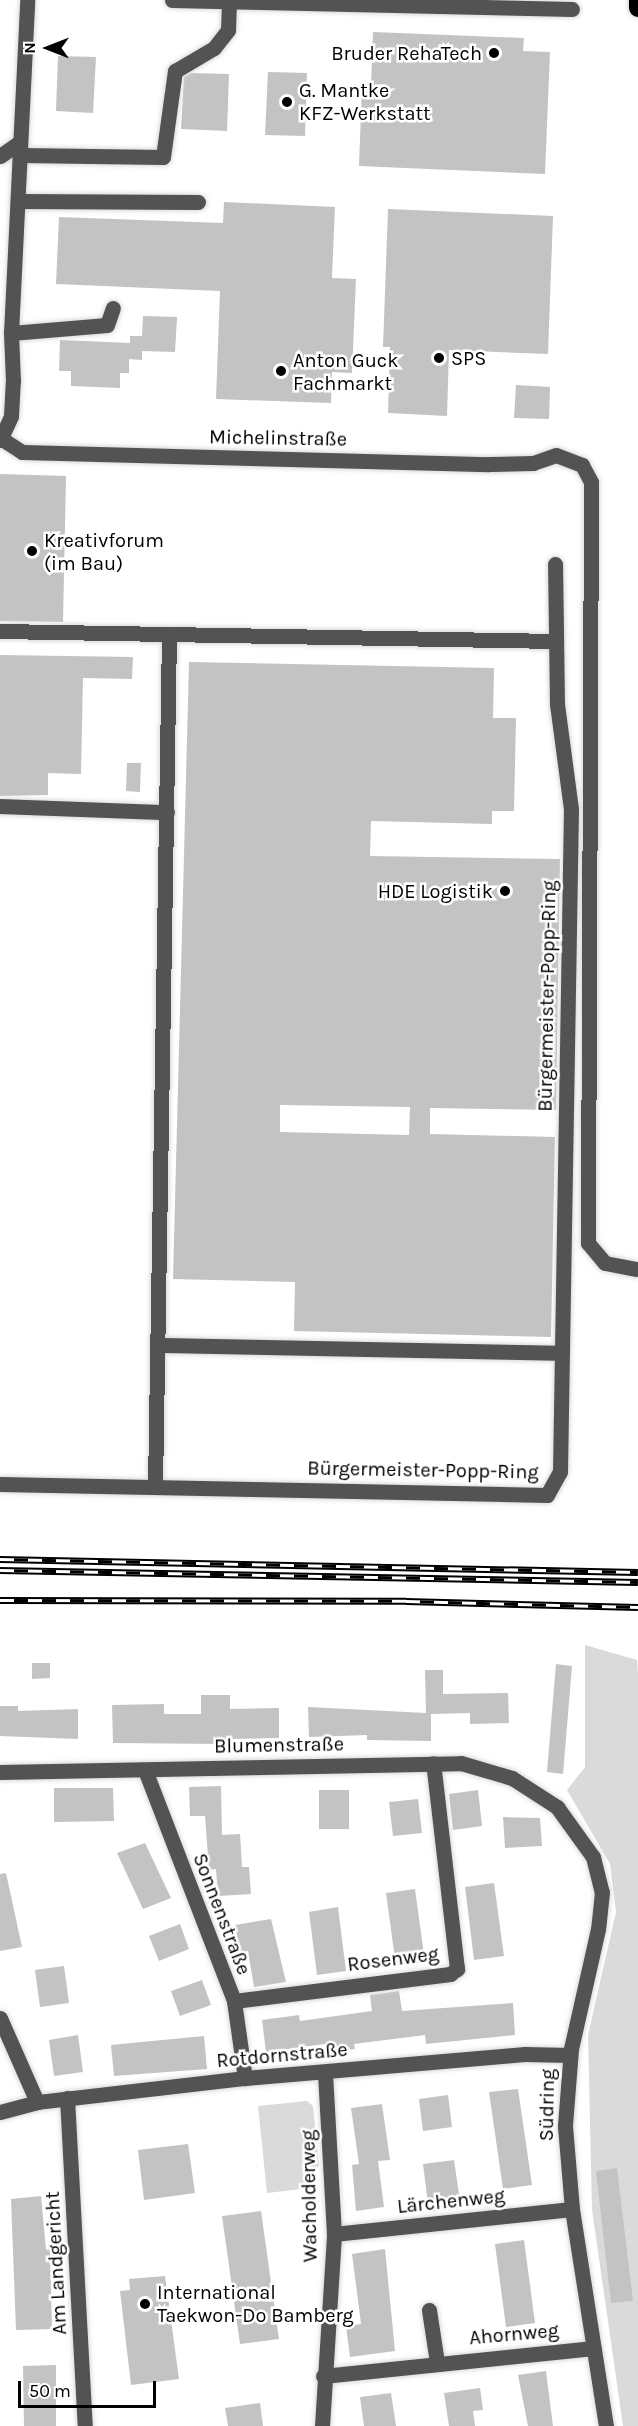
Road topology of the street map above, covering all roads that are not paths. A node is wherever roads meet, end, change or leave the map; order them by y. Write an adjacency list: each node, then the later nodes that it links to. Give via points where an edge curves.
1 (27, 0): 7 (street, Michelinstraße)
2 (172, 0): 4 (street)
3 (638, 0): 5 (highway)
4 (231, 1): 6 (street); 7 (street, via 228,30 214,48 175,71 163,157)
5 (638, 8)
6 (572, 9)
7 (20, 149): 8 (street); 9 (street, Michelinstraße)
8 (0, 156)
9 (18, 201): 10 (street); 12 (street, Michelinstraße)
10 (198, 202)
11 (113, 308): 12 (street, via 107,325)
12 (11, 333): 13 (street, Michelinstraße, via 11,416)
13 (1, 439): 20 (street, Michelinstraße, via 22,453 489,459 533,463 556,455 582,465 591,482 588,1243 605,1263)
14 (555, 564): 17 (street, Bürgermeister-Popp-Ring)
15 (0, 631): 16 (street)
16 (169, 635): 17 (street); 19 (street)
17 (556, 641): 22 (street, Bürgermeister-Popp-Ring, via 558,704 571,809)
18 (0, 806): 19 (street)
19 (167, 812): 21 (street)
20 (635, 1269)
21 (158, 1345): 22 (street); 24 (street)
22 (562, 1353): 24 (street, Bürgermeister-Popp-Ring, via 560,1472 547,1495)
23 (0, 1484): 24 (street, Bürgermeister-Popp-Ring)
24 (155, 1486)
25 (433, 1763): 26 (street, Blumenstraße); 28 (street, Blumenstraße, via 488,1769); 29 (street, Rosenweg, via 457,1969 450,1974)
26 (145, 1770): 27 (street, Blumenstraße); 29 (street, Sonnenstraße)
27 (0, 1773)
28 (550, 1801): 31 (street, Südring, via 585,1844 602,1892 600,1920)
29 (234, 2001): 33 (street, Sonnenstraße)
30 (0, 2018): 35 (street)
31 (570, 2055): 32 (street, Rotdornstraße, via 525,2054); 37 (street, Südring, via 565,2126)
32 (325, 2073): 33 (street, Rotdornstraße); 38 (street, Wacholderweg)
33 (245, 2078): 34 (street, Rotdornstraße)
34 (67, 2098): 35 (street, Rotdornstraße); 43 (street, Am Landgericht)
35 (37, 2102): 36 (street, Rotdornstraße)
36 (0, 2112)
37 (572, 2209): 38 (street, Lärchenweg); 40 (street, Südring)
38 (334, 2234): 42 (street, Wacholderweg)
39 (429, 2310): 41 (street)
40 (594, 2348): 41 (street, Ahornweg); 45 (street, Südring)
41 (437, 2362): 42 (street, Ahornweg)
42 (323, 2376): 44 (street, Wacholderweg)
43 (86, 2426)
44 (322, 2426)
45 (606, 2426)

